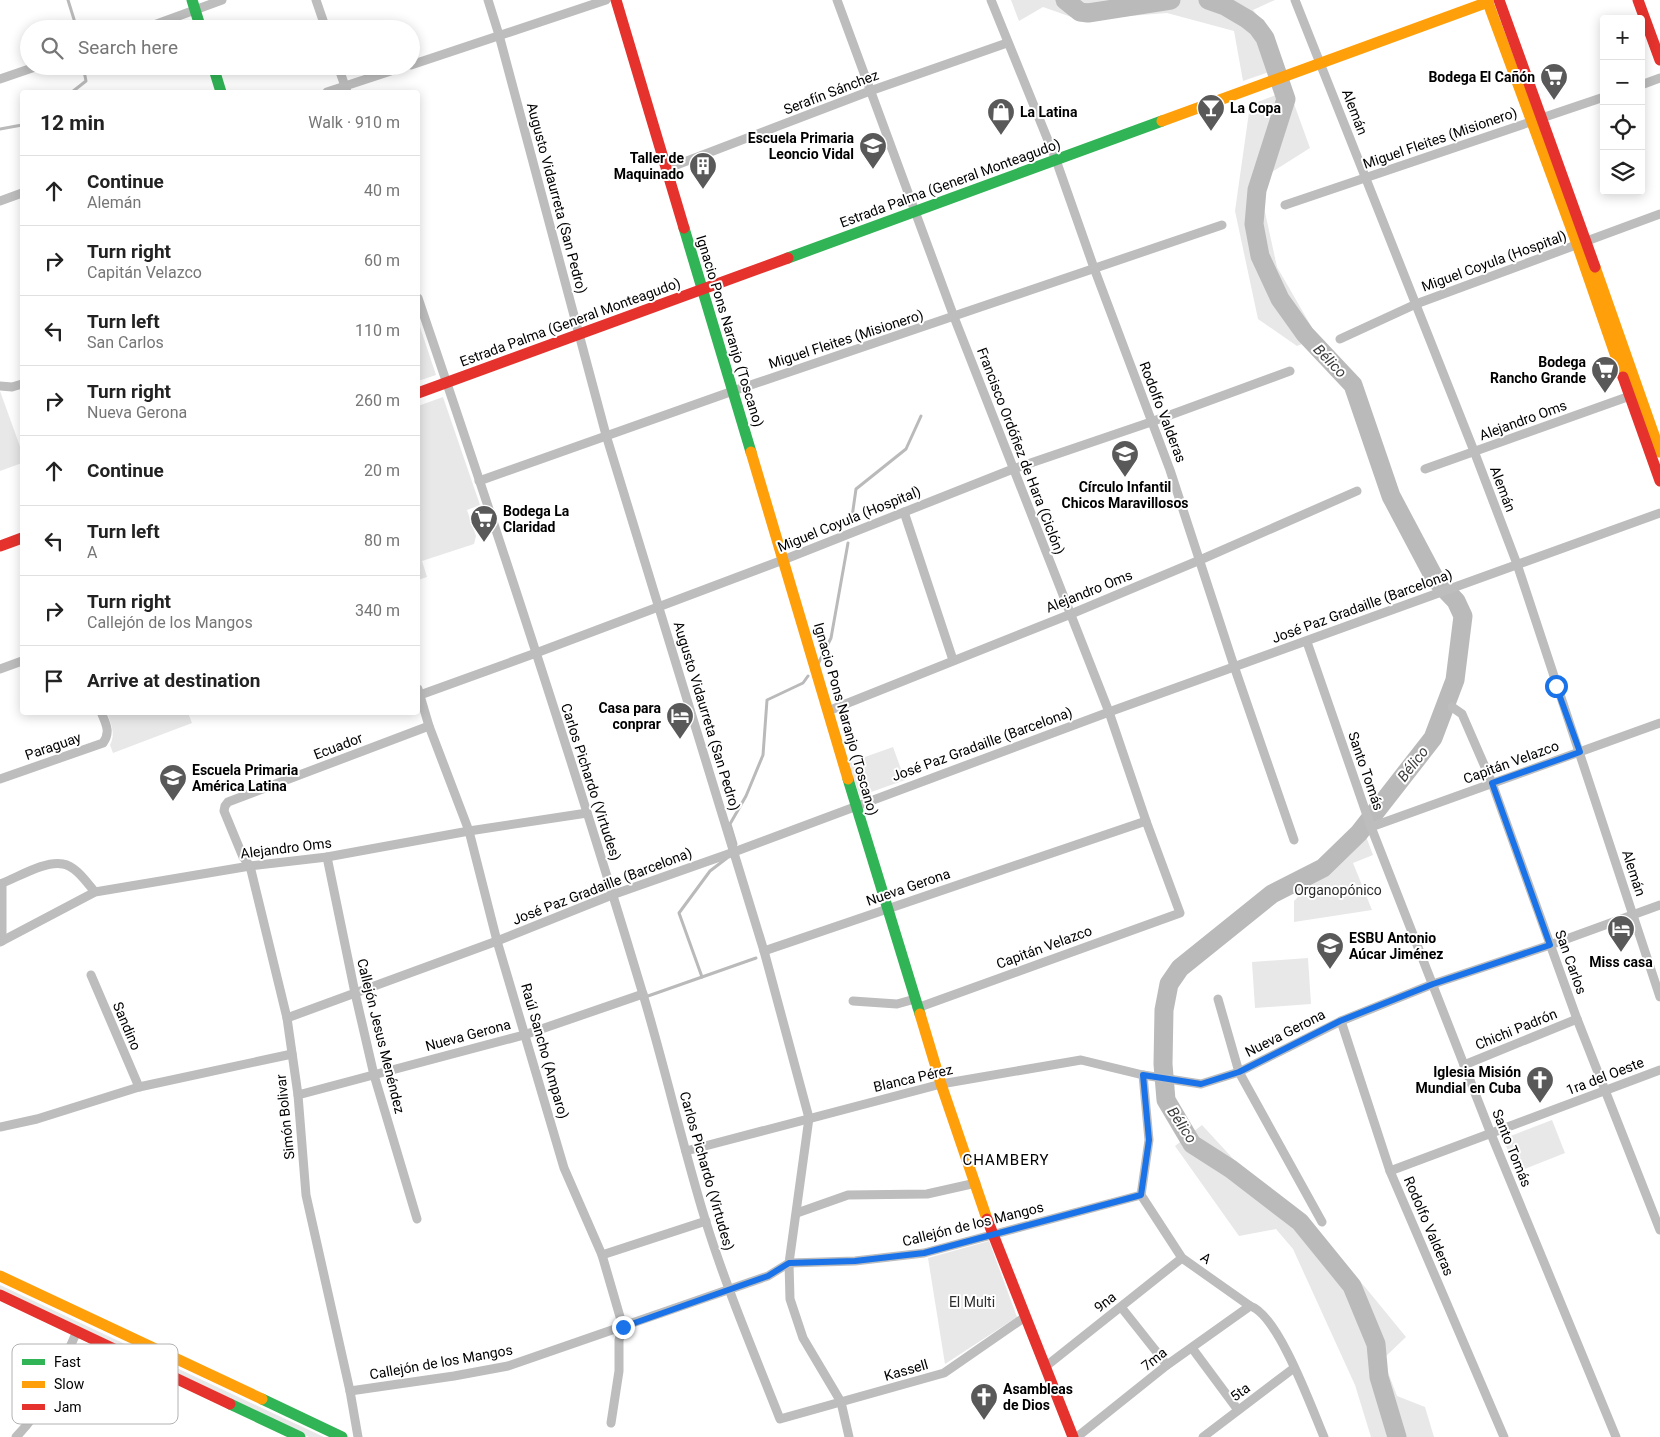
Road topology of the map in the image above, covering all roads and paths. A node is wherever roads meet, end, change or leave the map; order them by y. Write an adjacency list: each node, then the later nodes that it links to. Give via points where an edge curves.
1 (222, 0): 11 (street)
2 (316, 0): 14 (street)
3 (488, 0): 15 (street, Augusto Vidaurreta (San Pedro))
4 (606, 0): 15 (street)
5 (616, 0): 33 (main road, Ignacio Pons Naranjo (Toscano))
6 (838, 0): 29 (street, Francisco Ordóñez de Hara (Ciclón))
7 (991, 0): 16 (street, Rodolfo Valderas)
8 (1295, 0): 19 (street, Alemán)
9 (1492, 0): 19 (main road, Estrada Palma (General Monteagudo)); 31 (main road)
10 (1638, 0): 17 (main road)
11 (193, 5): 12 (street); 13 (main road)
12 (162, 20)
13 (198, 20)
14 (323, 20)
15 (499, 36): 18 (street); 47 (street, Augusto Vidaurreta (San Pedro))
16 (1007, 42): 29 (street, Serafín Sánchez); 32 (street, Rodolfo Valderas)
17 (1660, 60)
18 (420, 62)
19 (1321, 63): 32 (main road, Estrada Palma (General Monteagudo)); 34 (street, Alemán)
20 (20, 72): 25 (street)
21 (216, 75): 27 (main road)
22 (341, 75): 28 (street)
23 (384, 75): 28 (street)
24 (1660, 78): 26 (street)
25 (0, 79)
26 (1645, 84)
27 (220, 90)
28 (346, 90)
29 (870, 91): 33 (street, Serafín Sánchez); 38 (street, Francisco Ordóñez de Hara (Ciclón))
30 (1600, 98): 31 (street, Miguel Fleites (Misionero))
31 (1537, 120): 34 (street, Miguel Fleites (Misionero)); 41 (main road)
32 (1056, 160): 38 (main road, Estrada Palma (General Monteagudo)); 42 (street, Rodolfo Valderas)
33 (666, 169): 43 (main road, Ignacio Pons Naranjo (Toscano))
34 (1366, 178): 37 (street, Miguel Fleites (Misionero)); 45 (street, Alemán)
35 (20, 195): 36 (street)
36 (0, 201)
37 (1285, 205)
38 (916, 211): 43 (main road, Estrada Palma (General Monteagudo)); 46 (street, Francisco Ordóñez de Hara (Ciclón))
39 (1660, 214): 41 (street, Miguel Coyula (Hospital))
40 (1222, 225): 42 (street, Miguel Fleites (Misionero))
41 (1582, 243): 45 (street, Miguel Coyula (Hospital)); 55 (main road); 59 (main road)
42 (1094, 268): 46 (street, Miguel Fleites (Misionero)); 56 (street, Rodolfo Valderas)
43 (702, 289): 47 (main road, Estrada Palma (General Monteagudo)); 53 (main road, Ignacio Pons Naranjo (Toscano))
44 (420, 304): 50 (street, Carlos Pichardo (Virtudes))
45 (1416, 304): 48 (street, Miguel Coyula (Hospital)); 58 (street, Alemán)
46 (954, 317): 53 (street, Miguel Fleites (Misionero)); 60 (street, Francisco Ordóñez de Hara (Ciclón))
47 (579, 334): 50 (main road, Estrada Palma (General Monteagudo)); 57 (street, Augusto Vidaurreta (San Pedro))
48 (1340, 339)
49 (1290, 371): 56 (street, Miguel Coyula (Hospital))
50 (447, 383): 54 (main road, Estrada Palma (General Monteagudo)); 62 (street, Carlos Pichardo (Virtudes))
51 (20, 385): 52 (street)
52 (0, 386)
53 (732, 391): 57 (street, Miguel Fleites (Misionero)); 69 (main road, Ignacio Pons Naranjo (Toscano))
54 (420, 392)
55 (1630, 396): 58 (street, Alejandro Oms); 63 (main road)
56 (1151, 422): 60 (street, Miguel Coyula (Hospital)); 70 (street, Rodolfo Valderas)
57 (606, 435): 62 (street, Miguel Fleites (Misionero)); 72 (street, Augusto Vidaurreta (San Pedro))
58 (1474, 451): 61 (street, Alejandro Oms); 71 (street, Alemán)
59 (1660, 452)
60 (1013, 469): 65 (street, Miguel Coyula (Hospital)); 73 (street, Francisco Ordóñez de Hara (Ciclón))
61 (1425, 469)
62 (479, 481): 75 (street, Carlos Pichardo (Virtudes))
63 (1660, 481)
64 (1357, 491): 70 (street, Alejandro Oms)
65 (904, 512): 69 (street, Miguel Coyula (Hospital)); 76 (street)
66 (1660, 513): 71 (street, José Paz Gradaille (Barcelona))
67 (20, 539): 68 (main road)
68 (0, 546)
69 (783, 560): 72 (street, Miguel Coyula (Hospital)); 83 (main road, Ignacio Pons Naranjo (Toscano))
70 (1200, 560): 73 (street, Alejandro Oms); 78 (street, Rodolfo Valderas)
71 (1517, 564): 74 (street, José Paz Gradaille (Barcelona)); 88 (street, Alemán)
72 (659, 606): 75 (street, Miguel Coyula (Hospital)); 98 (street, Augusto Vidaurreta (San Pedro))
73 (1071, 614): 76 (street, Alejandro Oms); 84 (street, Francisco Ordóñez de Hara (Ciclón))
74 (1307, 642): 78 (street, José Paz Gradaille (Barcelona)); 95 (street, Santo Tomás)
75 (536, 654): 80 (street, Miguel Coyula (Hospital)); 93 (street, Carlos Pichardo (Virtudes))
76 (953, 660): 83 (street, Alejandro Oms)
77 (20, 661): 79 (street)
78 (1234, 666): 84 (street, José Paz Gradaille (Barcelona)); 97 (street, Rodolfo Valderas)
79 (0, 669)
80 (420, 692)
81 (420, 695): 87 (street, Raúl Sancho (Amparo))
82 (1452, 707): 90 (street, San Carlos, via 1462,714)
83 (828, 711): 92 (main road, Ignacio Pons Naranjo (Toscano))
84 (1108, 712): 92 (street, José Paz Gradaille (Barcelona)); 94 (street, Francisco Ordóñez de Hara (Ciclón))
85 (102, 715): 89 (street, Paraguay, via 108,731 103,743)
86 (1660, 723): 88 (street, Capitán Velazco)
87 (430, 726): 91 (street, Ecuador); 96 (street, Raúl Sancho (Amparo))
88 (1580, 752): 90 (street, Capitán Velazco); 107 (street, Alemán)
89 (0, 779)
90 (1492, 783): 95 (street, Capitán Velazco); 110 (street, San Carlos)
91 (228, 802): 100 (street, Simón Bolivar, via 224,811)
92 (856, 806): 98 (street, José Paz Gradaille (Barcelona)); 105 (main road, Ignacio Pons Naranjo (Toscano))
93 (587, 812): 96 (street, Alejandro Oms); 103 (street, Carlos Pichardo (Virtudes))
94 (1146, 821): 105 (street, Nueva Gerona); 106 (street, Francisco Ordóñez de Hara (Ciclón))
95 (1371, 827): 113 (street, Santo Tomás)
96 (469, 831): 99 (street, Alejandro Oms); 108 (street, Raúl Sancho (Amparo))
97 (1294, 840)
98 (734, 852): 103 (street, José Paz Gradaille (Barcelona)); 111 (street, Augusto Vidaurreta (San Pedro))
99 (327, 857): 100 (street, Alejandro Oms); 114 (street, Callejón Jesus Menéndez)
100 (250, 866): 102 (street, Alejandro Oms); 120 (street, Simón Bolivar)
101 (1, 884): 102 (street, via 48,865 64,864 78,872); 109 (street)
102 (95, 892): 109 (street, Alejandro Oms)
103 (612, 895): 108 (street, José Paz Gradaille (Barcelona)); 115 (street, Carlos Pichardo (Virtudes))
104 (1660, 906): 107 (street, Nueva Gerona)
105 (887, 909): 111 (street, Nueva Gerona); 119 (main road, Ignacio Pons Naranjo (Toscano))
106 (1180, 913): 119 (street, Capitán Velazco)
107 (1633, 915): 110 (street, Nueva Gerona); 116 (street, Alemán)
108 (498, 941): 114 (street, José Paz Gradaille (Barcelona)); 123 (street, Raúl Sancho (Amparo))
109 (1, 942)
110 (1550, 945): 113 (street, Nueva Gerona); 121 (street, San Carlos)
111 (764, 951): 134 (street, Augusto Vidaurreta (San Pedro))
112 (91, 975): 131 (street, Sandino)
113 (1433, 984): 122 (street, Nueva Gerona); 125 (street, Santo Tomás)
114 (355, 993): 120 (street, José Paz Gradaille (Barcelona)); 128 (street, Callejón Jesus Menéndez)
115 (643, 994): 123 (street, Nueva Gerona); 137 (street, Carlos Pichardo (Virtudes))
116 (1660, 997)
117 (1218, 999): 127 (street)
118 (853, 1001): 119 (street, Capitán Velazco)
119 (916, 1003): 130 (main road, Ignacio Pons Naranjo (Toscano))
120 (287, 1018): 124 (street, Simón Bolivar)
121 (1577, 1019): 125 (street, Chichi Padrón); 132 (street, San Carlos)
122 (1340, 1021): 127 (street, Nueva Gerona); 138 (street, Rodolfo Valderas)
123 (524, 1034): 128 (street, Nueva Gerona); 147 (street, Raúl Sancho (Amparo), via 564,1168)
124 (292, 1054): 131 (street); 133 (street, Simón Bolivar)
125 (1464, 1065): 136 (street, Santo Tomás)
126 (1660, 1070): 132 (street, 1ra del Oeste)
127 (1239, 1072): 129 (street, Nueva Gerona, via 1201,1084); 144 (street)
128 (374, 1075): 133 (street, Nueva Gerona); 142 (street, Callejón Jesus Menéndez)
129 (1146, 1075): 130 (street, Blanca Pérez, via 1081,1060); 140 (street, via 1149,1140)
130 (941, 1084): 134 (street, Blanca Pérez); 139 (main road, Ignacio Pons Naranjo (Toscano))
131 (139, 1087): 135 (street)
132 (1604, 1091): 136 (street, 1ra del Oeste); 145 (street, San Carlos)
133 (298, 1095): 167 (street, Simón Bolivar, via 306,1195)
134 (809, 1118): 137 (street, Blanca Pérez); 141 (street, Augusto Vidaurreta (San Pedro))
135 (0, 1127)
136 (1492, 1134): 138 (street, 1ra del Oeste); 182 (street, Santo Tomás)
137 (686, 1151): 143 (street, Carlos Pichardo (Virtudes))
138 (1390, 1171): 181 (street, Rodolfo Valderas)
139 (976, 1183): 141 (street, via 927,1194 848,1195); 146 (main road, Ignacio Pons Naranjo (Toscano))
140 (1141, 1195): 146 (street, Callejón de los Mangos); 148 (street, A)
141 (797, 1213): 149 (street, Augusto Vidaurreta (San Pedro))
142 (417, 1219)
143 (706, 1221): 147 (street); 151 (street, Carlos Pichardo (Virtudes))
144 (1322, 1222)
145 (1660, 1230)
146 (992, 1234): 149 (street, Callejón de los Mangos, via 924,1253 855,1261); 155 (main road, Ignacio Pons Naranjo (Toscano))
147 (602, 1255): 156 (street, Raúl Sancho (Amparo))
148 (1182, 1258): 153 (street, A); 154 (street, 9na)
149 (789, 1263): 151 (street, Callejón de los Mangos, via 768,1276); 168 (street, Augusto Vidaurreta (San Pedro), via 790,1299 803,1338)
150 (0, 1276): 160 (main road)
151 (730, 1289): 156 (street, Callejón de los Mangos); 170 (street, Carlos Pichardo (Virtudes))
152 (0, 1295): 157 (main road)
153 (1250, 1306): 161 (street, 7ma); 165 (street, A, via 1257,1308 1281,1339)
154 (1121, 1307): 163 (street); 164 (street, 9na)
155 (1025, 1317): 164 (main road, Ignacio Pons Naranjo (Toscano)); 168 (street, Kassell, via 944,1373)
156 (623, 1327): 167 (street, Callejón de los Mangos, via 508,1366); 171 (street, Raúl Sancho (Amparo))
157 (77, 1331): 158 (street); 159 (main road)
158 (71, 1344)
159 (104, 1344)
160 (144, 1344)
161 (1192, 1348): 163 (street, 7ma); 169 (street)
162 (178, 1360): 175 (main road)
163 (1167, 1365): 178 (street, 7ma)
164 (1045, 1367): 178 (main road, Ignacio Pons Naranjo (Toscano))
165 (1294, 1368): 169 (street, 5ta); 180 (street, A)
166 (178, 1379): 174 (main road)
167 (350, 1391): 176 (street, Simón Bolivar)
168 (841, 1402): 170 (street, Kassell); 177 (street, Augusto Vidaurreta (San Pedro))
169 (1238, 1410): 179 (street, 5ta)
170 (780, 1419)
171 (612, 1423)
172 (29, 1424): 173 (street)
173 (16, 1437)
174 (300, 1437)
175 (342, 1437)
176 (358, 1437)
177 (849, 1437)
178 (1075, 1437)
179 (1202, 1437)
180 (1324, 1437)
181 (1504, 1437)
182 (1616, 1437)

